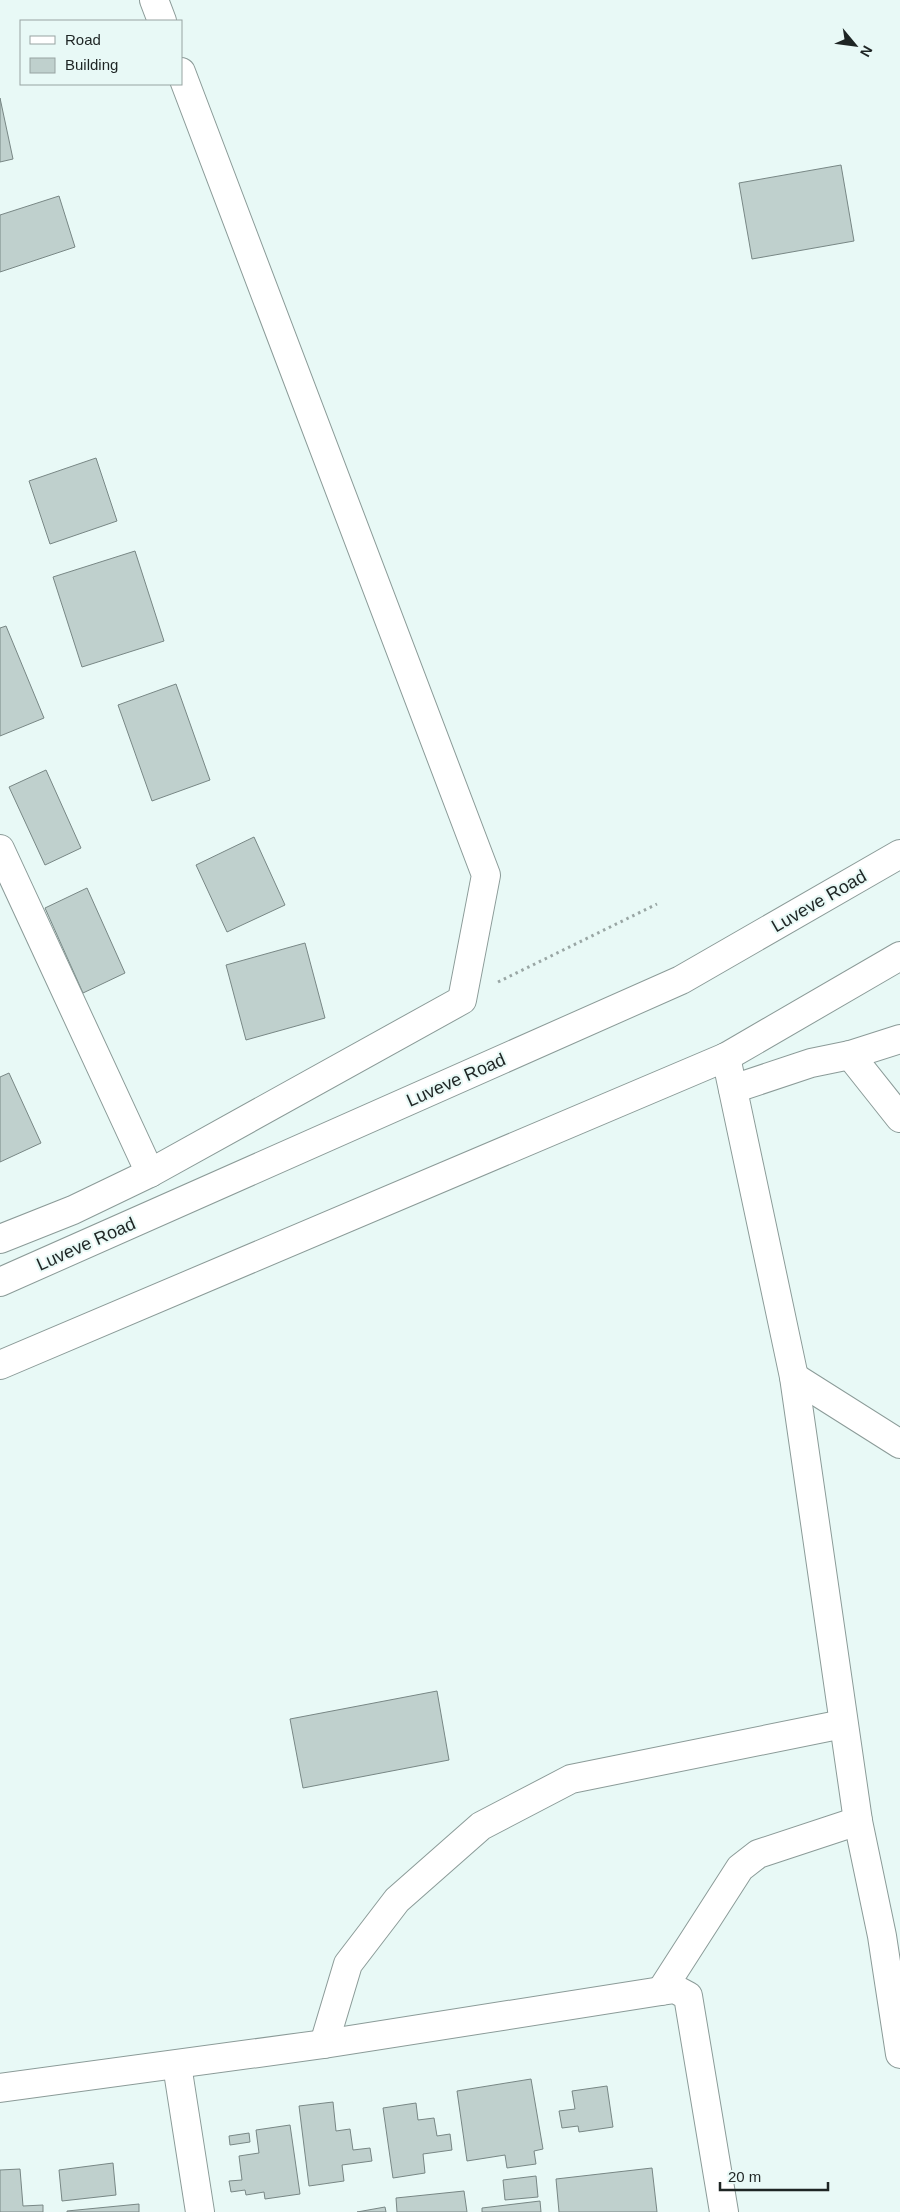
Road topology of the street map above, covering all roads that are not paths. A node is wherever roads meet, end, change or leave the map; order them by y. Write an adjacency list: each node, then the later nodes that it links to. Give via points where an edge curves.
1 (154, 0): 2 (street)
2 (162, 20)
3 (182, 75): 12 (street, via 486,875 462,1000)
4 (0, 849): 12 (street)
5 (900, 854): 14 (street, Luveve Road, via 681,980)
6 (900, 956): 9 (street)
7 (900, 1039): 8 (street)
8 (850, 1055): 10 (street, via 811,1063); 11 (street)
9 (726, 1056): 10 (street); 15 (street)
10 (733, 1089): 16 (street)
11 (900, 1118)
12 (150, 1172): 13 (street, via 73,1210)
13 (0, 1239)
14 (0, 1282)
15 (0, 1365)
16 (794, 1377): 17 (street); 18 (street)
17 (900, 1444)
18 (843, 1724): 19 (street); 23 (street, via 571,1779 481,1826 397,1900 348,1964)
19 (858, 1821): 21 (street); 22 (street, via 758,1854 740,1868)
20 (900, 1911): 21 (street)
21 (882, 1936): 24 (street)
22 (661, 1991): 23 (street); 28 (street, via 675,1989 688,1996)
23 (324, 2044): 25 (street)
24 (900, 2054)
25 (177, 2065): 26 (street); 27 (street)
26 (0, 2088)
27 (200, 2212)
28 (724, 2212)

